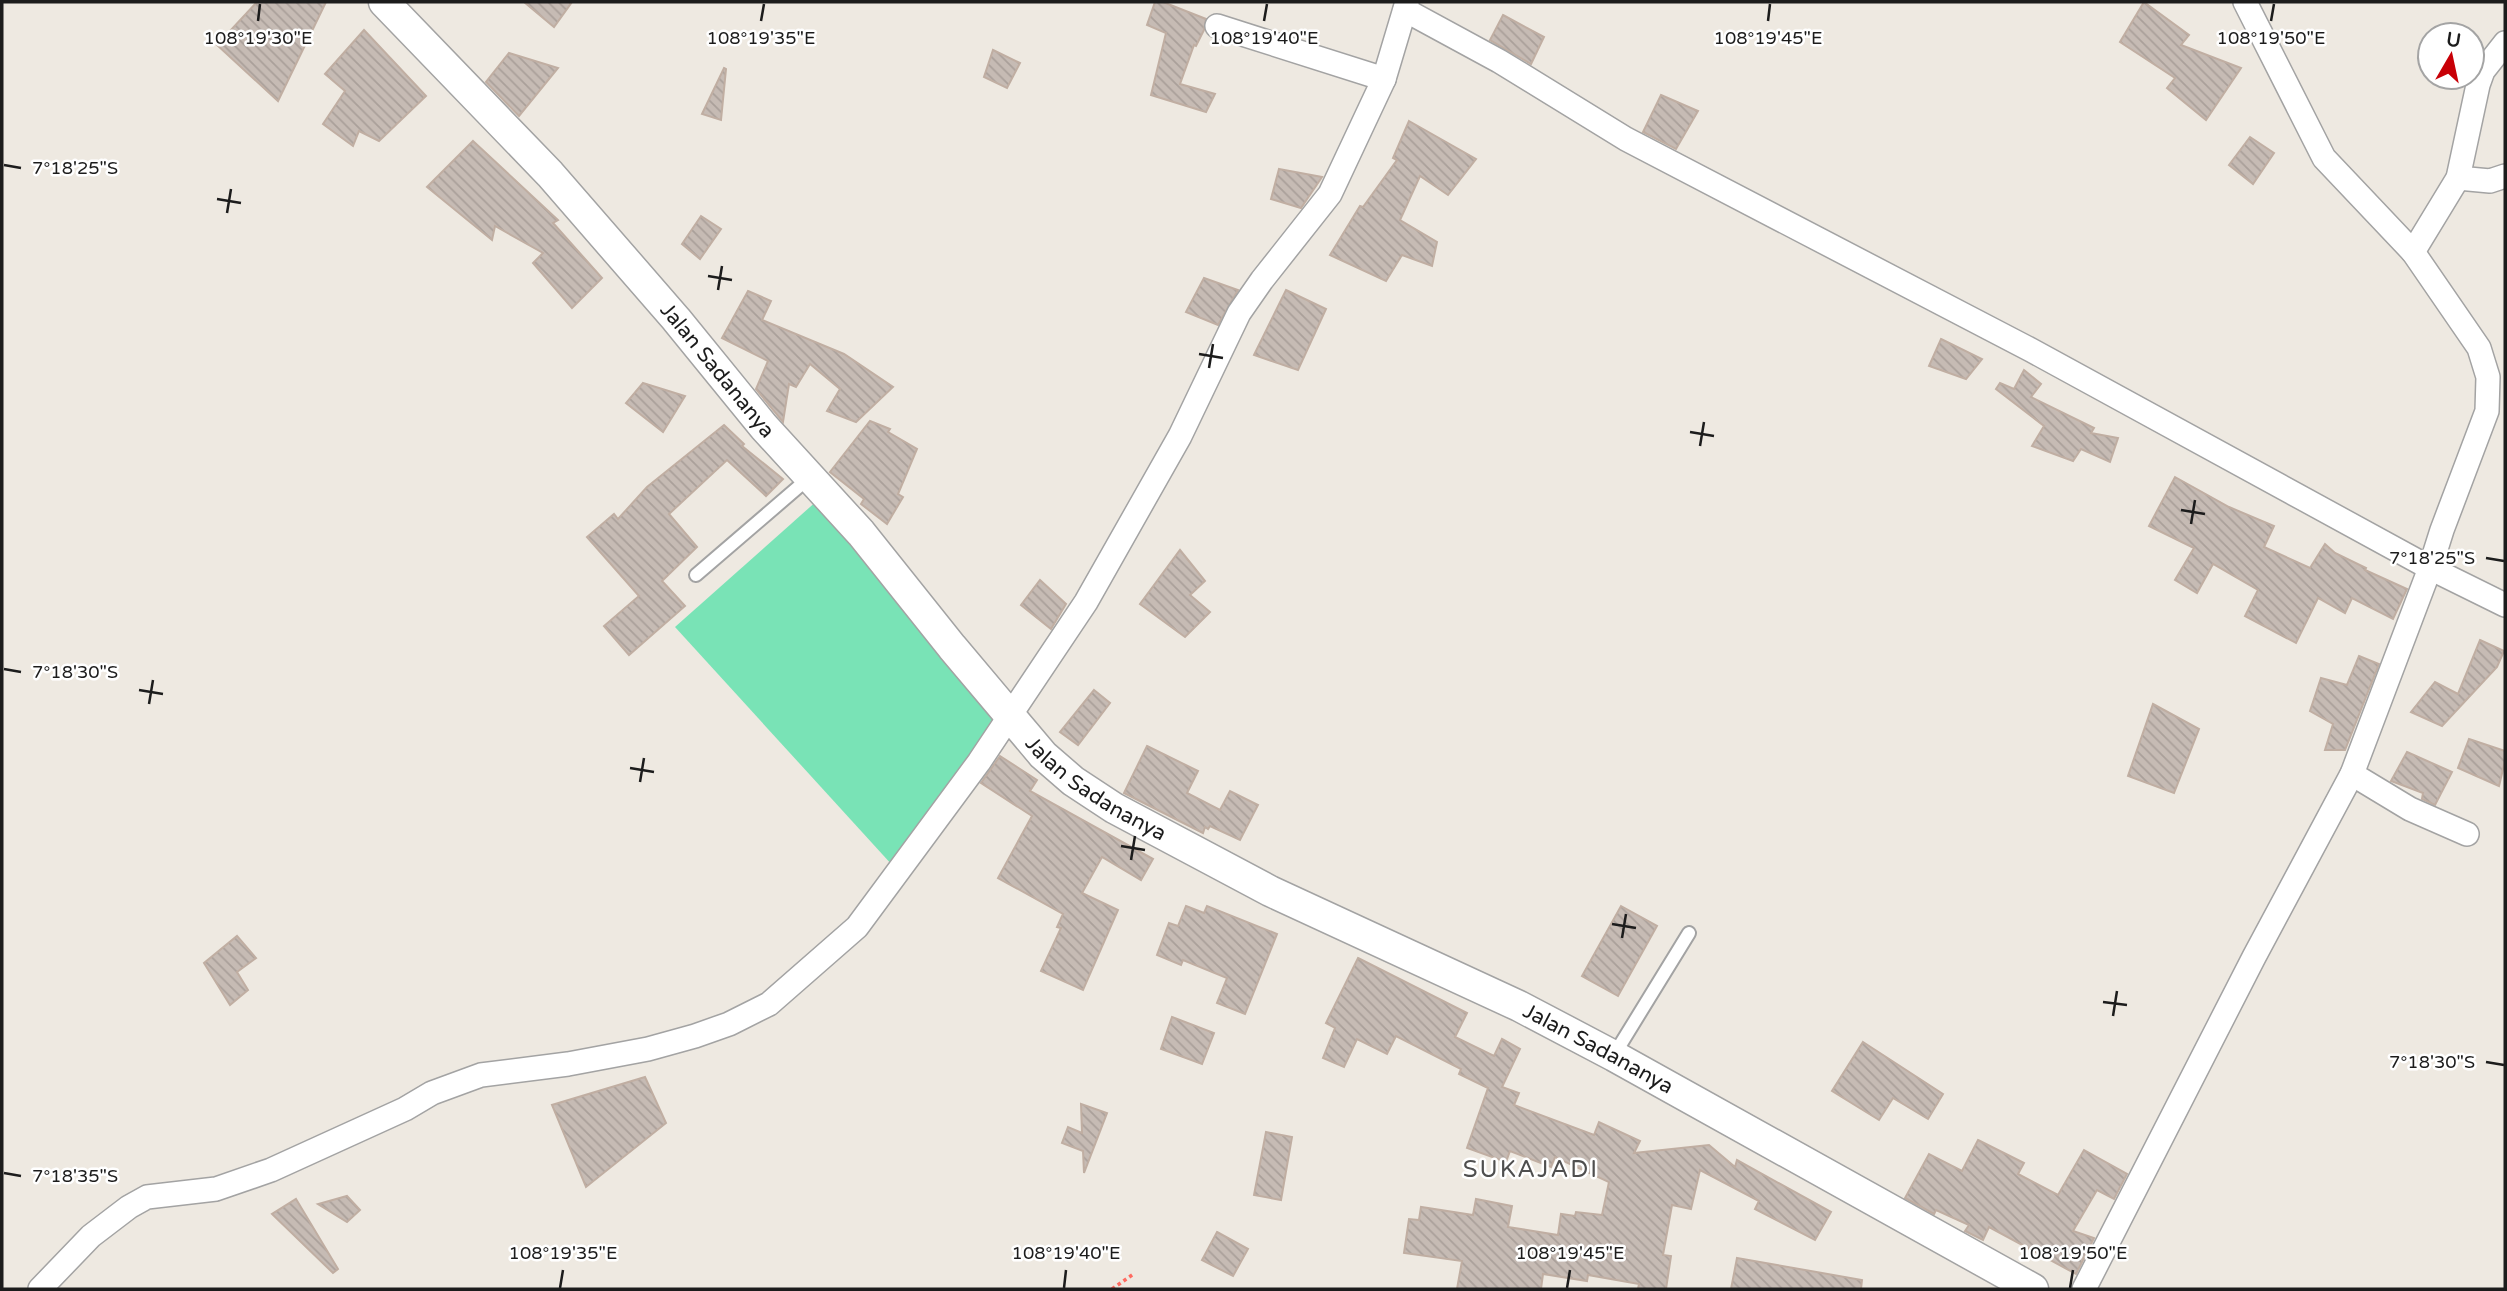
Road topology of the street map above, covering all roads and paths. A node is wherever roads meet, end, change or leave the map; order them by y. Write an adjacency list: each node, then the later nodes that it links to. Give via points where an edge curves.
1 (384, 2): 10 (street, Jalan Sadananya, via 550,174)
2 (2245, 2): 9 (street, via 2324,158)
3 (1406, 6): 6 (street); 11 (street, via 1626,139 2031,350)
4 (1217, 26): 6 (street)
5 (2505, 43): 8 (street, via 2478,85)
6 (1384, 79): 14 (street, via 1330,194 1239,313 1144,502 1086,602)
7 (2505, 176): 8 (street, via 2490,181)
8 (2458, 178): 9 (street)
9 (2413, 252): 11 (street, via 2479,348 2488,377 2487,411)
10 (810, 477): 12 (lane); 14 (street, Jalan Sadananya, via 862,533)
11 (2431, 568): 13 (street); 15 (street)
12 (696, 575)
13 (2505, 604)
14 (1011, 716): 18 (street, Jalan Sadananya, via 1043,755 1114,808 1270,891 1518,1006); 20 (street, via 857,927 769,1003 717,1028 648,1049 481,1075 271,1170 216,1189 147,1197 91,1236)
15 (2352, 774): 16 (street, via 2410,809); 23 (street)
16 (2468, 834)
17 (1689, 933): 18 (lane)
18 (1614, 1056): 22 (street, Jalan Sadananya)
19 (1135, 1273): 21 (path)
20 (40, 1289)
21 (1112, 1289)
22 (2033, 1289)
23 (2084, 1289)

